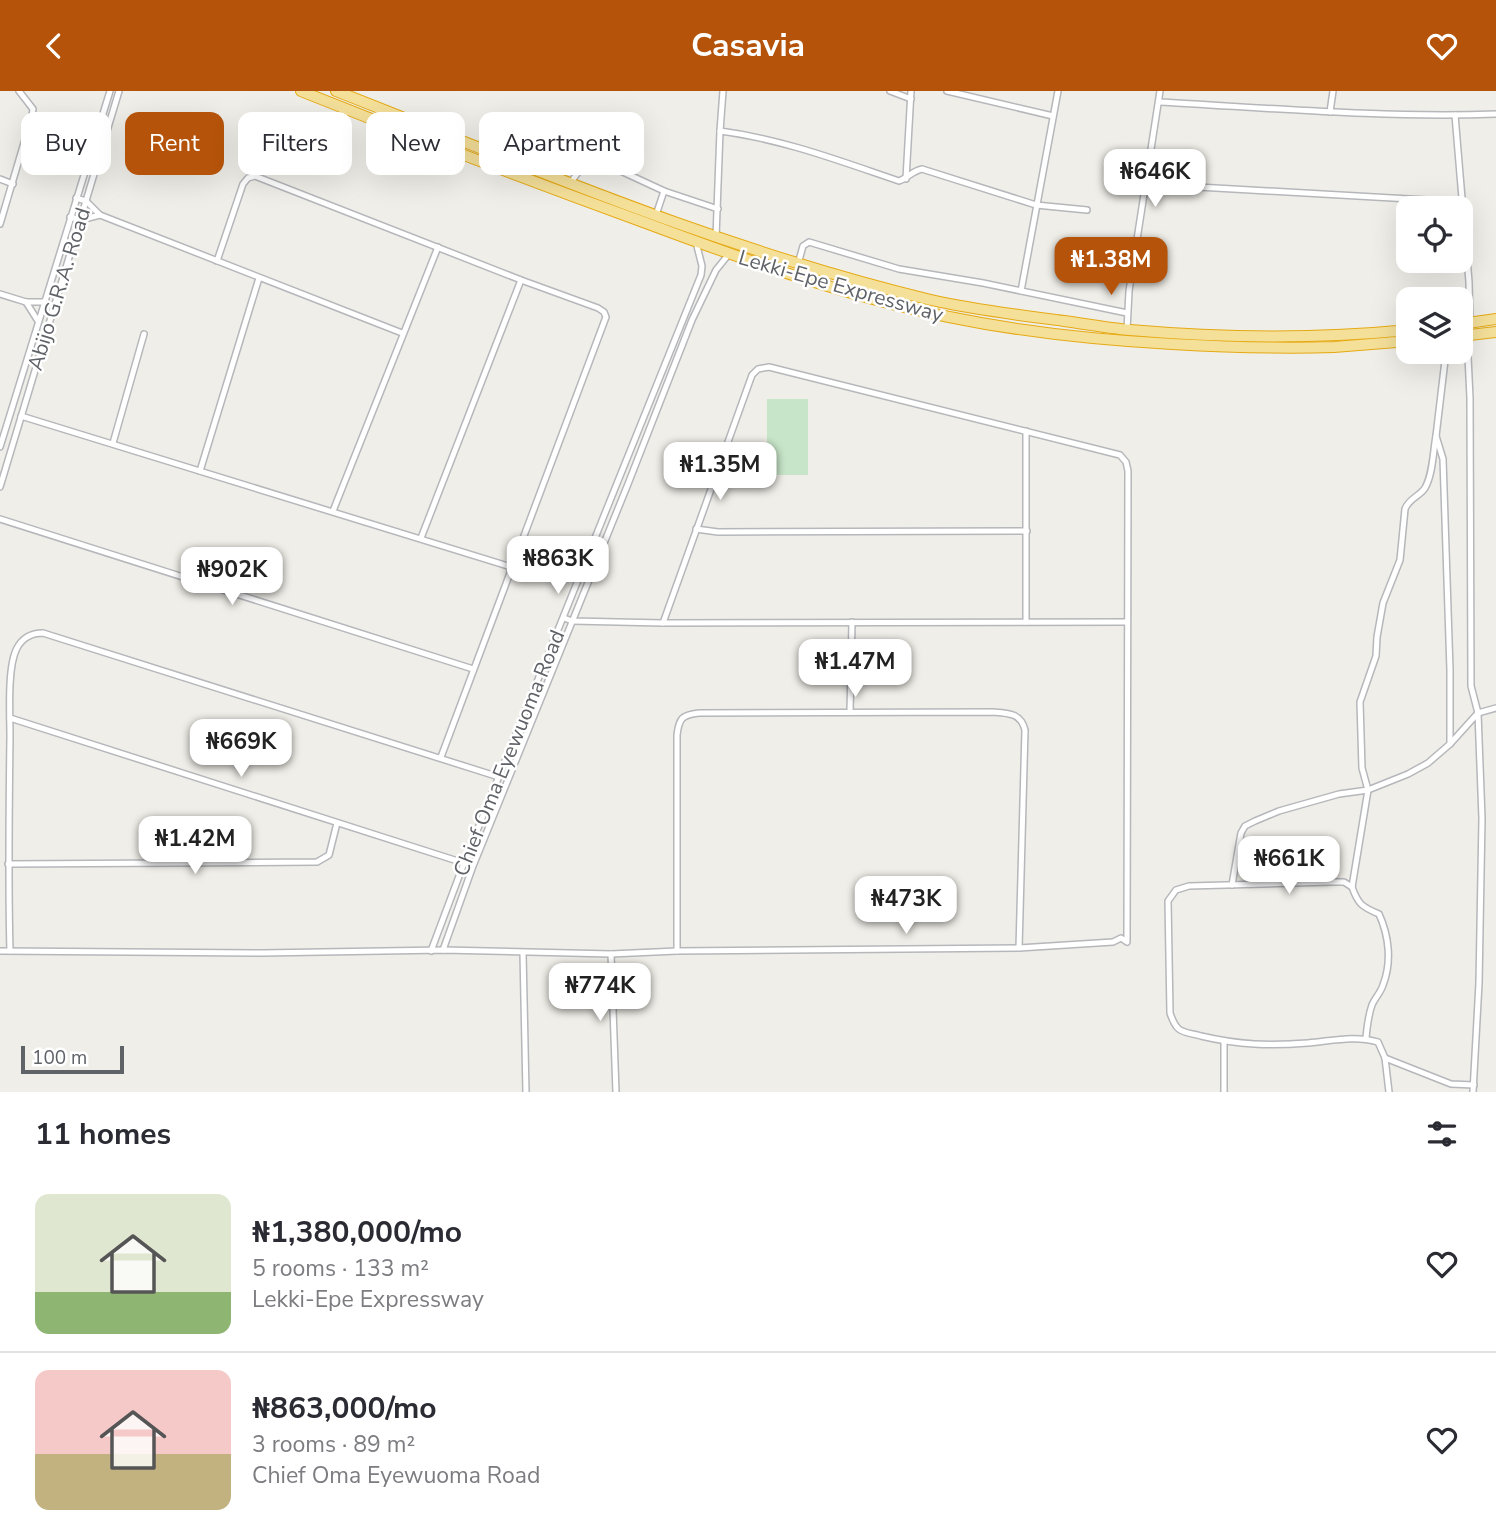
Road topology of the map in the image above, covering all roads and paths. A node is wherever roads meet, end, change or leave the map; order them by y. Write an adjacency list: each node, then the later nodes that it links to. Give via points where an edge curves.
1 (19, 91): 27 (street, via 33,109)
2 (110, 91): 31 (street, Abijo G.R.A. Road)
3 (119, 91): 33 (street, Abijo G.R.A. Road)
4 (301, 91): 19 (highway, Lekki-Epe Expressway)
5 (336, 91): 15 (highway, Lekki-Epe Expressway)
6 (723, 91): 21 (street)
7 (890, 91): 13 (street)
8 (911, 91): 13 (street)
9 (947, 91): 20 (street)
10 (1058, 91): 20 (street)
11 (1160, 91): 14 (street)
12 (1333, 91): 16 (street)
13 (911, 99): 25 (street)
14 (1159, 102): 16 (street); 28 (street)
15 (390, 112)
16 (1330, 112): 18 (street)
17 (1496, 114): 18 (street)
18 (1455, 115): 30 (street)
19 (366, 116)
20 (1053, 116): 34 (street)
21 (720, 131): 25 (street, via 779,142 899,181); 35 (street)
22 (465, 141): 26 (highway, Lekki-Epe Expressway)
23 (465, 155): 43 (highway, Lekki-Epe Expressway)
24 (0, 179): 27 (street)
25 (906, 179): 34 (street, via 922,169)
26 (570, 182): 29 (street, via 589,162 610,166); 38 (highway, Lekki-Epe Expressway)
27 (13, 184): 41 (street)
28 (1146, 184): 32 (street); 55 (street)
29 (664, 191): 35 (street); 38 (street)
30 (1462, 196)
31 (76, 198): 33 (street); 39 (street, Abijo G.R.A. Road)
32 (1396, 198)
33 (86, 201): 37 (street); 40 (street, Abijo G.R.A. Road)
34 (1036, 205): 36 (street); 50 (street)
35 (718, 209): 42 (street)
36 (1087, 209)
37 (100, 215): 40 (street); 46 (street)
38 (656, 215): 42 (highway, Lekki-Epe Expressway)
39 (70, 217): 40 (street); 53 (street, Abijo G.R.A. Road)
40 (80, 220): 69 (street, Abijo G.R.A. Road)
41 (0, 225)
42 (716, 237): 47 (highway, Lekki-Epe Expressway)
43 (696, 242): 45 (highway, Lekki-Epe Expressway); 82 (street, Chief Oma Eyewuoma Road, via 701,275)
44 (438, 247): 46 (street, via 255,176 243,184); 49 (street); 63 (street)
45 (729, 254): 66 (highway, Lekki-Epe Expressway, via 852,293 997,326 1129,342 1245,348); 83 (street, Chief Oma Eyewuoma Road, via 716,270 692,320)
46 (216, 261): 48 (street)
47 (798, 264): 50 (street, via 803,246 809,242 899,269); 59 (highway, Lekki-Epe Expressway, via 933,300)
48 (259, 278): 63 (street); 74 (street)
49 (521, 280): 80 (street); 81 (street, via 598,308 606,317)
50 (1021, 292): 54 (street)
51 (0, 295): 52 (street)
52 (26, 302): 53 (street); 57 (street)
53 (46, 302): 57 (street, Abijo G.R.A. Road)
54 (1090, 306): 55 (street); 59 (street)
55 (1127, 313): 60 (street)
56 (1496, 319): 58 (highway)
57 (38, 321): 73 (street, Abijo G.R.A. Road)
58 (1473, 323)
59 (1088, 324): 60 (highway, Lekki-Epe Expressway)
60 (1127, 330): 61 (highway, Lekki-Epe Expressway, via 1256,336)
61 (1396, 331)
62 (1496, 332): 65 (highway)
63 (402, 333): 76 (street)
64 (144, 334): 72 (street)
65 (1473, 335)
66 (1396, 342)
67 (1445, 364): 71 (street)
68 (1467, 364): 91 (street, via 1471,686)
69 (21, 417): 72 (street); 75 (street, Abijo G.R.A. Road)
70 (1026, 431): 78 (street, via 769,367 758,369); 79 (street); 86 (street, via 1120,455 1125,462)
71 (1436, 436): 93 (street, via 1443,459); 96 (street, via 1428,480 1405,509 1399,566 1382,603 1376,656 1360,699 1362,768)
72 (113, 443): 74 (street)
73 (0, 447)
74 (200, 471): 76 (street)
75 (0, 487)
76 (333, 511): 80 (street)
77 (0, 519): 88 (street)
78 (696, 529): 79 (street); 87 (street)
79 (1027, 531): 85 (street)
80 (421, 538): 81 (street)
81 (511, 567): 88 (street)
82 (564, 618): 83 (street); 95 (street, Chief Oma Eyewuoma Road)
83 (572, 621): 87 (street); 100 (street, Chief Oma Eyewuoma Road)
84 (852, 622): 85 (street); 87 (street); 90 (street)
85 (1026, 622): 86 (street)
86 (1127, 622): 103 (street, via 1127,942 1121,938)
87 (663, 623)
88 (473, 669): 94 (street)
89 (1496, 708): 91 (street)
90 (850, 712): 103 (street, via 993,712 1019,717 1026,730); 108 (street, via 699,713 682,718 677,735)
91 (1478, 713): 93 (street); 115 (street, via 1482,818)
92 (10, 718): 94 (street, via 18,646 25,637 43,632); 97 (street); 99 (street)
93 (1450, 744): 96 (street, via 1428,763)
94 (441, 757): 95 (street)
95 (499, 776): 98 (street, Chief Oma Eyewuoma Road)
96 (1368, 790): 101 (street, via 1339,793 1245,826); 102 (street)
97 (337, 823): 98 (street); 99 (street, via 329,855 317,862)
98 (464, 863): 100 (street); 107 (street, Chief Oma Eyewuoma Road)
99 (8, 864): 106 (street)
100 (473, 866): 104 (street, Chief Oma Eyewuoma Road)
101 (1232, 885): 102 (street, via 1331,882); 112 (street, via 1189,886 1176,890 1168,901 1174,1026 1183,1033)
102 (1352, 887): 111 (street, via 1357,902 1378,914 1388,943 1388,968 1383,988 1372,1004)
103 (1019, 948): 108 (street)
104 (443, 950): 107 (street); 109 (street)
105 (0, 951): 106 (street)
106 (10, 951): 107 (street)
107 (431, 951)
108 (677, 951): 110 (street)
109 (523, 953): 110 (street); 116 (street)
110 (611, 954): 117 (street)
111 (1366, 1038): 112 (street, via 1266,1045); 113 (street, via 1378,1042)
112 (1224, 1042): 118 (street)
113 (1385, 1058): 114 (street); 119 (street)
114 (1451, 1084): 115 (street); 120 (street)
115 (1474, 1084): 121 (street)
116 (526, 1092)
117 (616, 1092)
118 (1224, 1092)
119 (1390, 1092)
120 (1457, 1092)
121 (1473, 1092)

